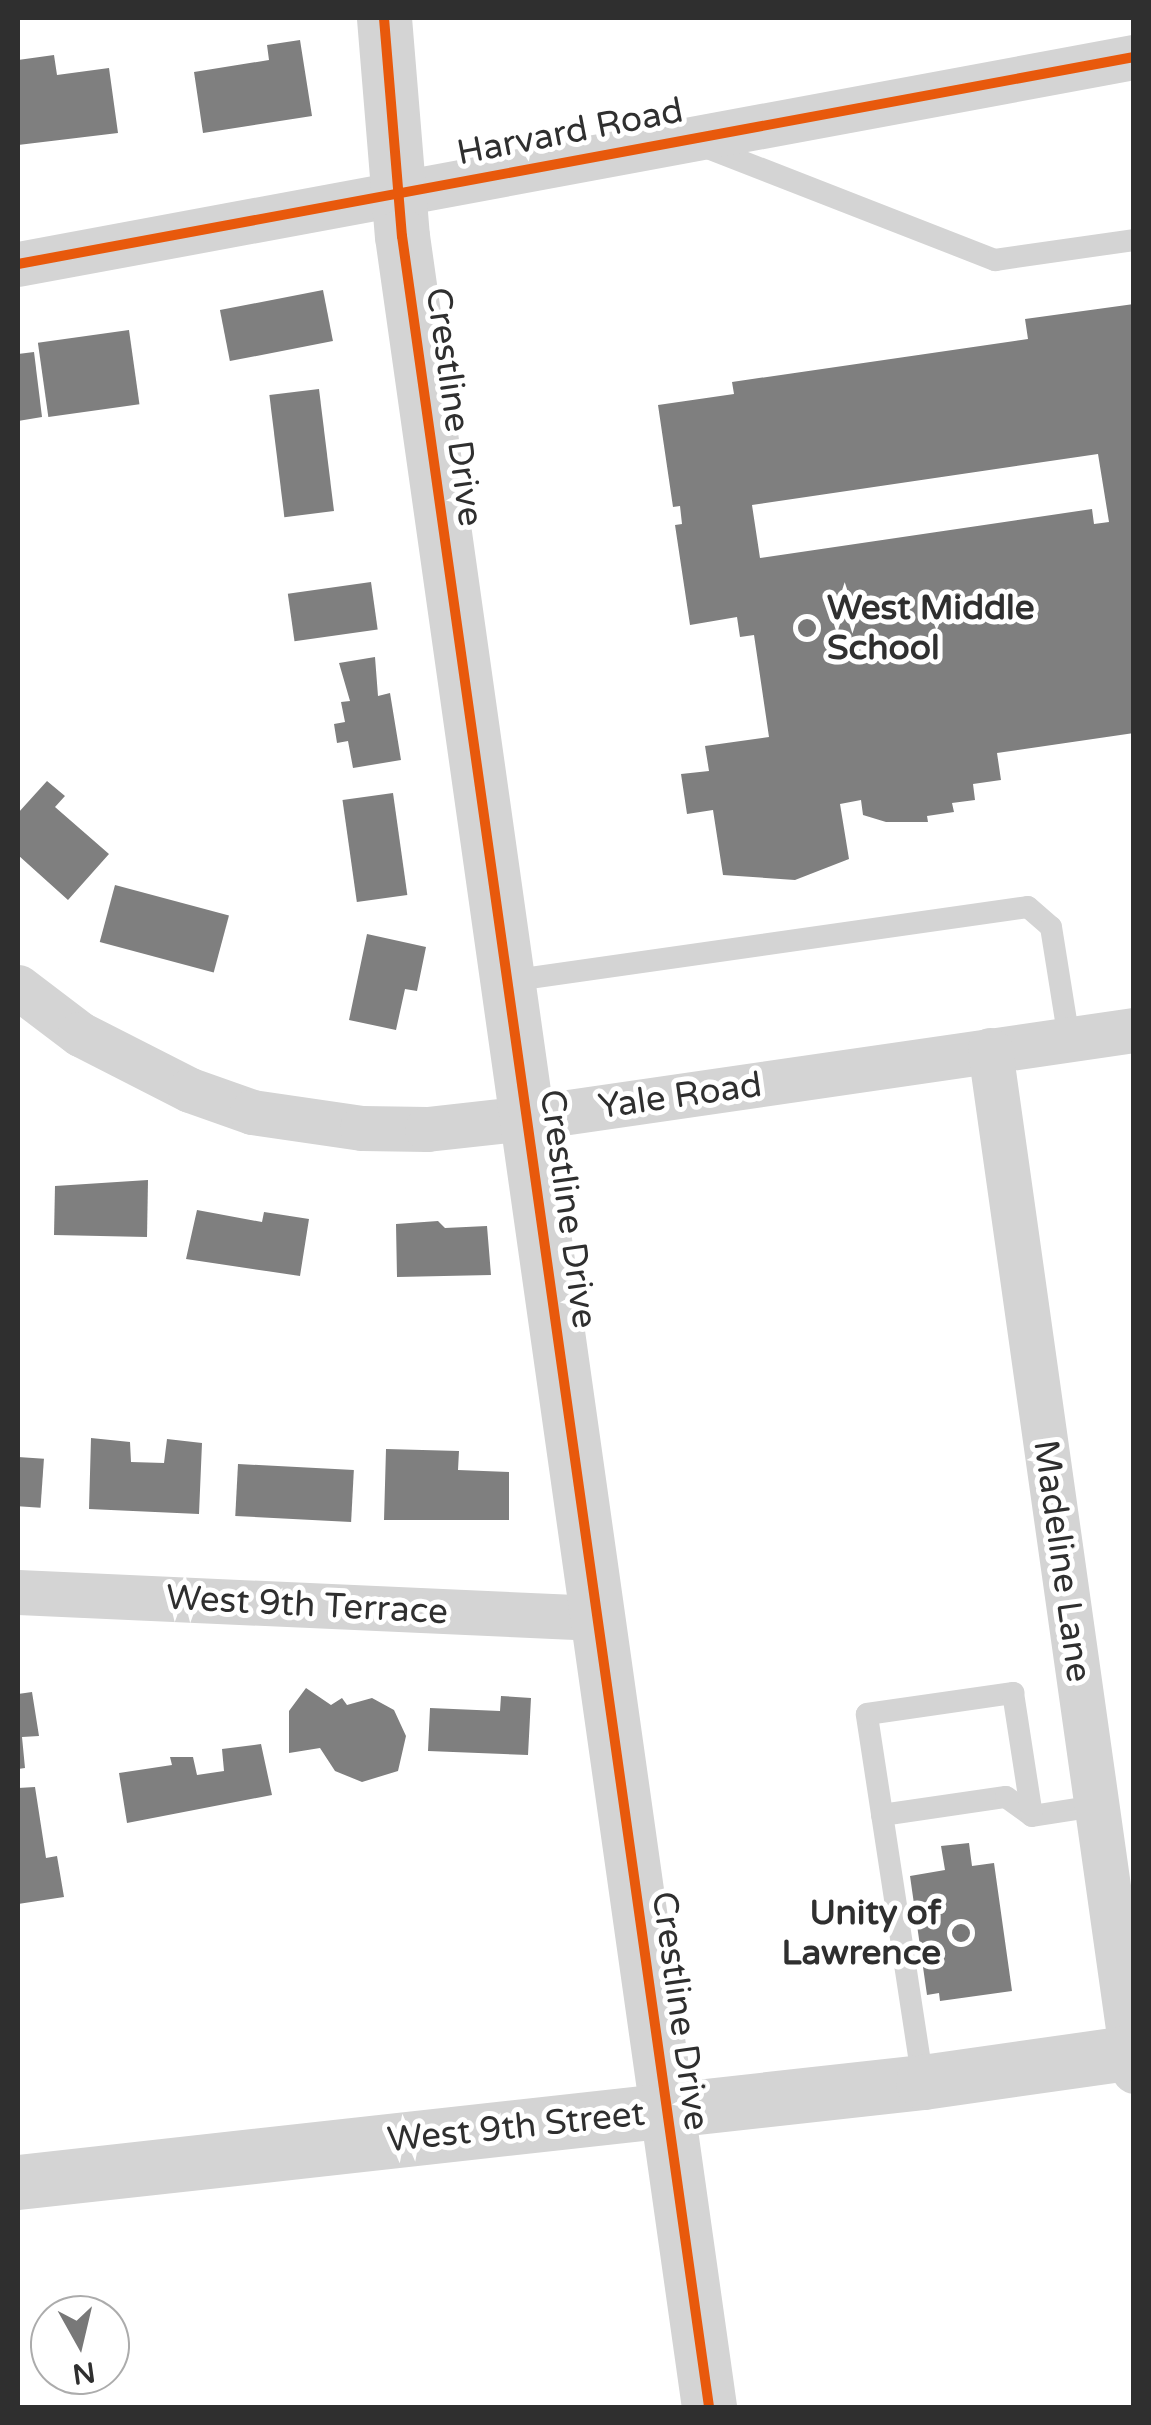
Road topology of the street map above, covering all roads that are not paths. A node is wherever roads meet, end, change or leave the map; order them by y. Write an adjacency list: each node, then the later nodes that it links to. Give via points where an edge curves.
1 (384, 18): 4 (street, Crestline Drive)
2 (1134, 57): 3 (street, Harvard Road)
3 (683, 139): 4 (street, Harvard Road); 5 (lane, via 994,260)
4 (397, 193): 6 (street, Harvard Road); 7 (street, Crestline Drive)
5 (1134, 240)
6 (18, 264)
7 (508, 981): 10 (lane, via 1028,907 1052,927); 12 (street, Crestline Drive)
8 (18, 987): 12 (street, Yale Road, via 134,1066 252,1112 362,1128)
9 (1134, 1030): 10 (street, Yale Road)
10 (1069, 1039): 11 (street, Yale Road)
11 (990, 1050): 12 (street, Yale Road); 15 (street, Madeline Lane)
12 (527, 1118): 14 (street, Crestline Drive)
13 (18, 1592): 14 (street, West 9th Terrace)
14 (597, 1618): 20 (street, Crestline Drive)
15 (1096, 1806): 17 (lane); 18 (street, Madeline Lane)
16 (882, 1816): 17 (lane, via 1006,1797); 17 (lane, via 867,1714 1013,1693); 19 (lane)
17 (1032, 1816)
18 (1133, 2058): 19 (street, West 9th Street)
19 (923, 2082): 20 (street, West 9th Street)
20 (667, 2110): 21 (street, West 9th Street); 22 (street, Crestline Drive)
21 (18, 2182)
22 (709, 2408)

